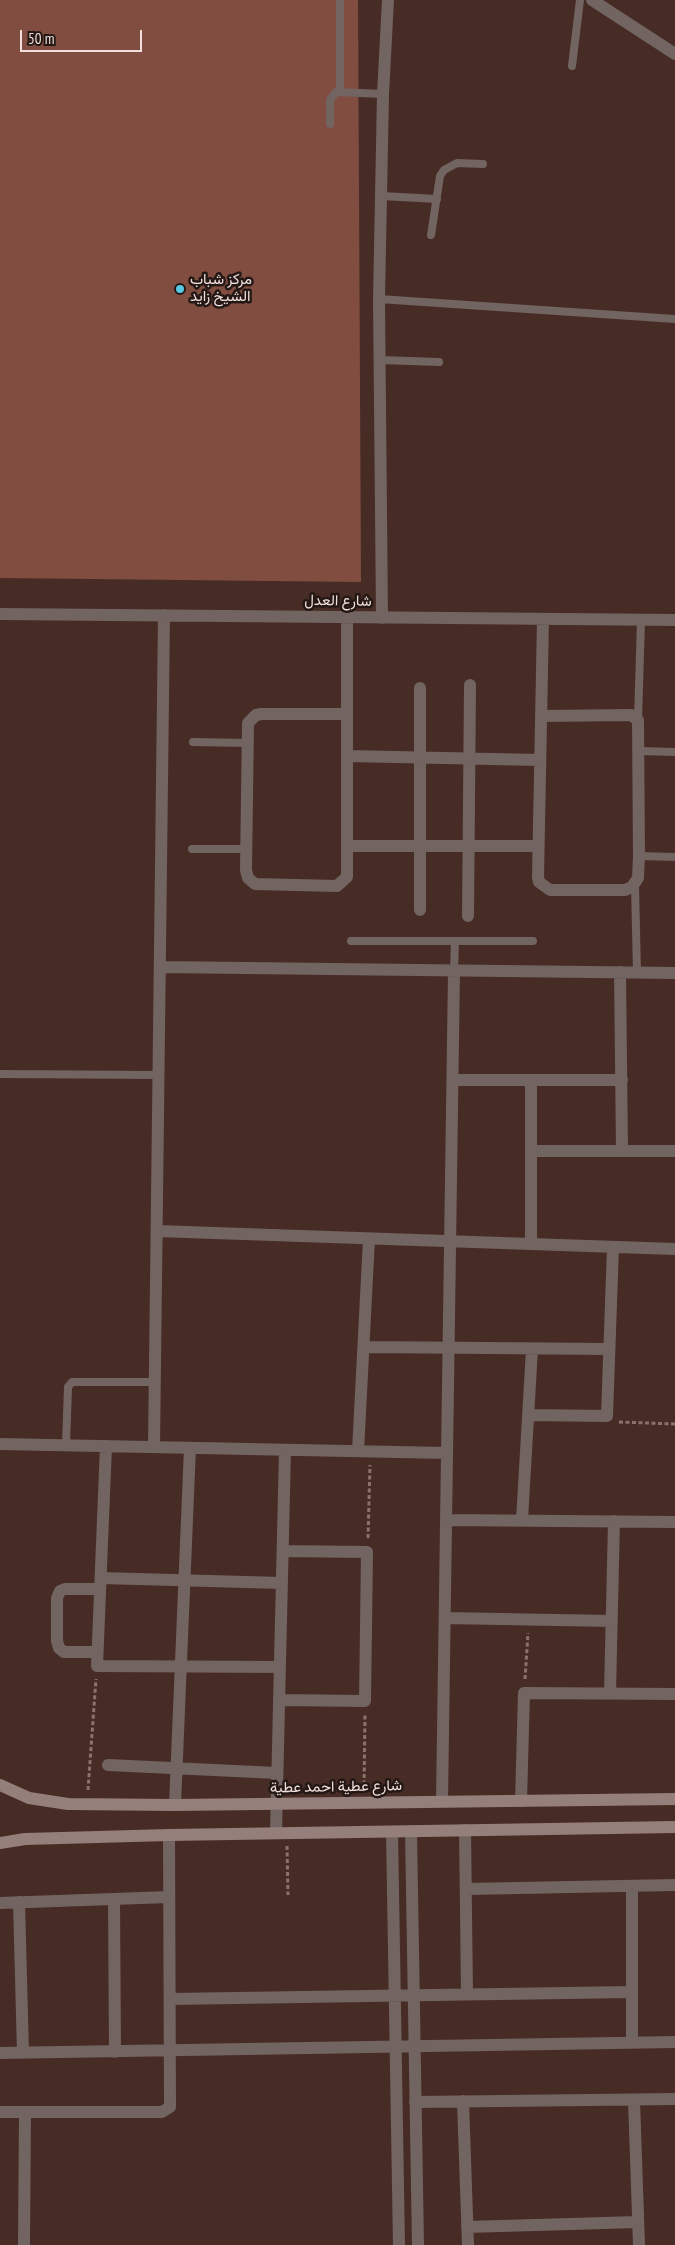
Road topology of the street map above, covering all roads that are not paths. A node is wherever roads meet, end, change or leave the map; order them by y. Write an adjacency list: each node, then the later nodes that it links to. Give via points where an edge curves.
1 (340, 0): 7 (lane)
2 (388, 0): 8 (street)
3 (580, 0): 6 (lane)
4 (592, 0): 5 (street)
5 (675, 54)
6 (572, 66)
7 (340, 91): 8 (lane); 9 (lane, via 330,100)
8 (384, 94): 11 (street)
9 (330, 124)
10 (483, 164): 12 (lane, via 457,163 444,170)
11 (382, 196): 12 (lane); 14 (street)
12 (437, 199): 13 (lane)
13 (432, 235)
14 (380, 299): 15 (lane); 16 (street)
15 (675, 319)
16 (380, 360): 17 (lane); 21 (street)
17 (439, 362)
18 (0, 614): 19 (street, شارع العدل)
19 (164, 615): 20 (street, شارع العدل); 52 (street)
20 (348, 617): 21 (street, شارع العدل); 27 (street)
21 (382, 618): 22 (street, شارع العدل)
22 (543, 619): 23 (street, شارع العدل); 28 (street)
23 (641, 620): 24 (street, شارع العدل); 29 (lane)
24 (675, 620)
25 (470, 685): 36 (street)
26 (420, 688): 35 (street)
27 (347, 714): 31 (street, via 256,715 248,722); 34 (street)
28 (541, 716): 29 (street, via 631,715); 37 (street)
29 (638, 720): 32 (street)
30 (193, 742): 31 (lane)
31 (247, 743): 43 (street)
32 (639, 751): 33 (lane); 44 (street)
33 (675, 752)
34 (347, 756): 35 (street); 38 (street)
35 (420, 757): 36 (street); 39 (street)
36 (469, 758): 37 (street); 40 (street)
37 (540, 760): 41 (street)
38 (347, 846): 39 (street); 43 (street, via 347,877 341,884 332,886 255,884 247,874)
39 (420, 846): 40 (street); 47 (street)
40 (469, 846): 41 (street); 48 (street)
41 (538, 846): 46 (street, via 538,877 545,888 625,890)
42 (192, 849): 43 (lane)
43 (246, 849)
44 (639, 856): 45 (lane); 46 (street)
45 (675, 857)
46 (635, 885): 55 (lane)
47 (420, 910)
48 (468, 916)
49 (351, 941): 50 (lane)
50 (455, 941): 51 (lane); 53 (lane)
51 (533, 941)
52 (160, 967): 53 (street); 58 (street)
53 (454, 970): 54 (street); 59 (street)
54 (620, 972): 55 (street); 61 (street)
55 (637, 973): 56 (street)
56 (675, 973)
57 (0, 1074): 58 (lane)
58 (158, 1075): 65 (street)
59 (453, 1080): 60 (street); 67 (street)
60 (531, 1080): 61 (street); 62 (street)
61 (622, 1080): 63 (street)
62 (531, 1151): 63 (street); 68 (street)
63 (622, 1151): 64 (street)
64 (675, 1152)
65 (157, 1231): 66 (street); 75 (street)
66 (369, 1238): 67 (street); 71 (street)
67 (450, 1241): 68 (street); 72 (street)
68 (531, 1244): 69 (street)
69 (613, 1247): 70 (street); 74 (street)
70 (675, 1249)
71 (364, 1347): 72 (street); 83 (street)
72 (449, 1348): 73 (street); 84 (street)
73 (532, 1348): 74 (street); 76 (street)
74 (609, 1349): 76 (street, via 607,1416)
75 (155, 1382): 78 (lane, via 72,1382 68,1387); 80 (street)
76 (528, 1415): 86 (street)
77 (0, 1444): 78 (street)
78 (66, 1445): 79 (street)
79 (106, 1446): 80 (street); 92 (street)
80 (154, 1447): 81 (street)
81 (190, 1448): 82 (street); 90 (street)
82 (285, 1450): 83 (street); 89 (street)
83 (364, 1451): 84 (street)
84 (447, 1453): 85 (street)
85 (446, 1520): 86 (street); 93 (street)
86 (522, 1520): 87 (street)
87 (614, 1521): 88 (street); 94 (street)
88 (675, 1522)
89 (283, 1551): 91 (street); 100 (street, via 368,1552 365,1701)
90 (184, 1581): 91 (street); 92 (street); 96 (street)
91 (282, 1583): 97 (street)
92 (100, 1584): 95 (street); 95 (street, via 65,1589 57,1598 59,1648 64,1652)
93 (445, 1618): 94 (street); 107 (street)
94 (612, 1621): 98 (street)
95 (97, 1652): 96 (street, via 97,1666)
96 (180, 1666): 97 (street); 102 (street)
97 (280, 1667): 100 (street)
98 (610, 1693): 99 (street); 106 (street, via 524,1693)
99 (675, 1694)
100 (279, 1700): 103 (street)
101 (108, 1765): 102 (street)
102 (176, 1768): 103 (street); 109 (street)
103 (277, 1773): 108 (street)
104 (0, 1786): 109 (street, شارع عطية احمد عطية, via 48,1802)
105 (675, 1799): 106 (street, شارع عطية احمد عطية)
106 (522, 1800): 107 (street, شارع عطية احمد عطية)
107 (442, 1801): 108 (street, شارع عطية احمد عطية)
108 (276, 1804): 109 (street, شارع عطية احمد عطية); 114 (street)
109 (175, 1805)
110 (675, 1827): 111 (street)
111 (465, 1830): 112 (street); 119 (street)
112 (411, 1831): 113 (street); 125 (street)
113 (392, 1832): 114 (street); 127 (street)
114 (282, 1833): 115 (street)
115 (170, 1835): 116 (street); 120 (street)
116 (0, 1843)
117 (675, 1885): 118 (street)
118 (632, 1886): 119 (street); 124 (street)
119 (466, 1889): 126 (street)
120 (169, 1897): 121 (street); 128 (street)
121 (114, 1899): 122 (street); 134 (street)
122 (19, 1902): 123 (street); 136 (street)
123 (0, 1903)
124 (632, 1992): 126 (street); 129 (street)
125 (414, 1994): 126 (street); 127 (street); 131 (street)
126 (467, 1994)
127 (394, 1995): 128 (street); 132 (street)
128 (170, 1999): 133 (street)
129 (632, 2042): 130 (street); 131 (street)
130 (675, 2042)
131 (415, 2046): 132 (street); 140 (street)
132 (396, 2047): 133 (street); 146 (street)
133 (170, 2051): 134 (street); 142 (street, via 170,2104 165,2111)
134 (115, 2052): 136 (street)
135 (0, 2053): 136 (street)
136 (23, 2053)
137 (675, 2099): 138 (street)
138 (634, 2100): 139 (street); 143 (street)
139 (463, 2101): 140 (street); 144 (street)
140 (416, 2102): 147 (street)
141 (0, 2112): 142 (street)
142 (25, 2112): 145 (street)
143 (638, 2222): 144 (street); 149 (street)
144 (467, 2227): 148 (street)
145 (24, 2245)
146 (399, 2245)
147 (418, 2245)
148 (468, 2245)
149 (639, 2245)

